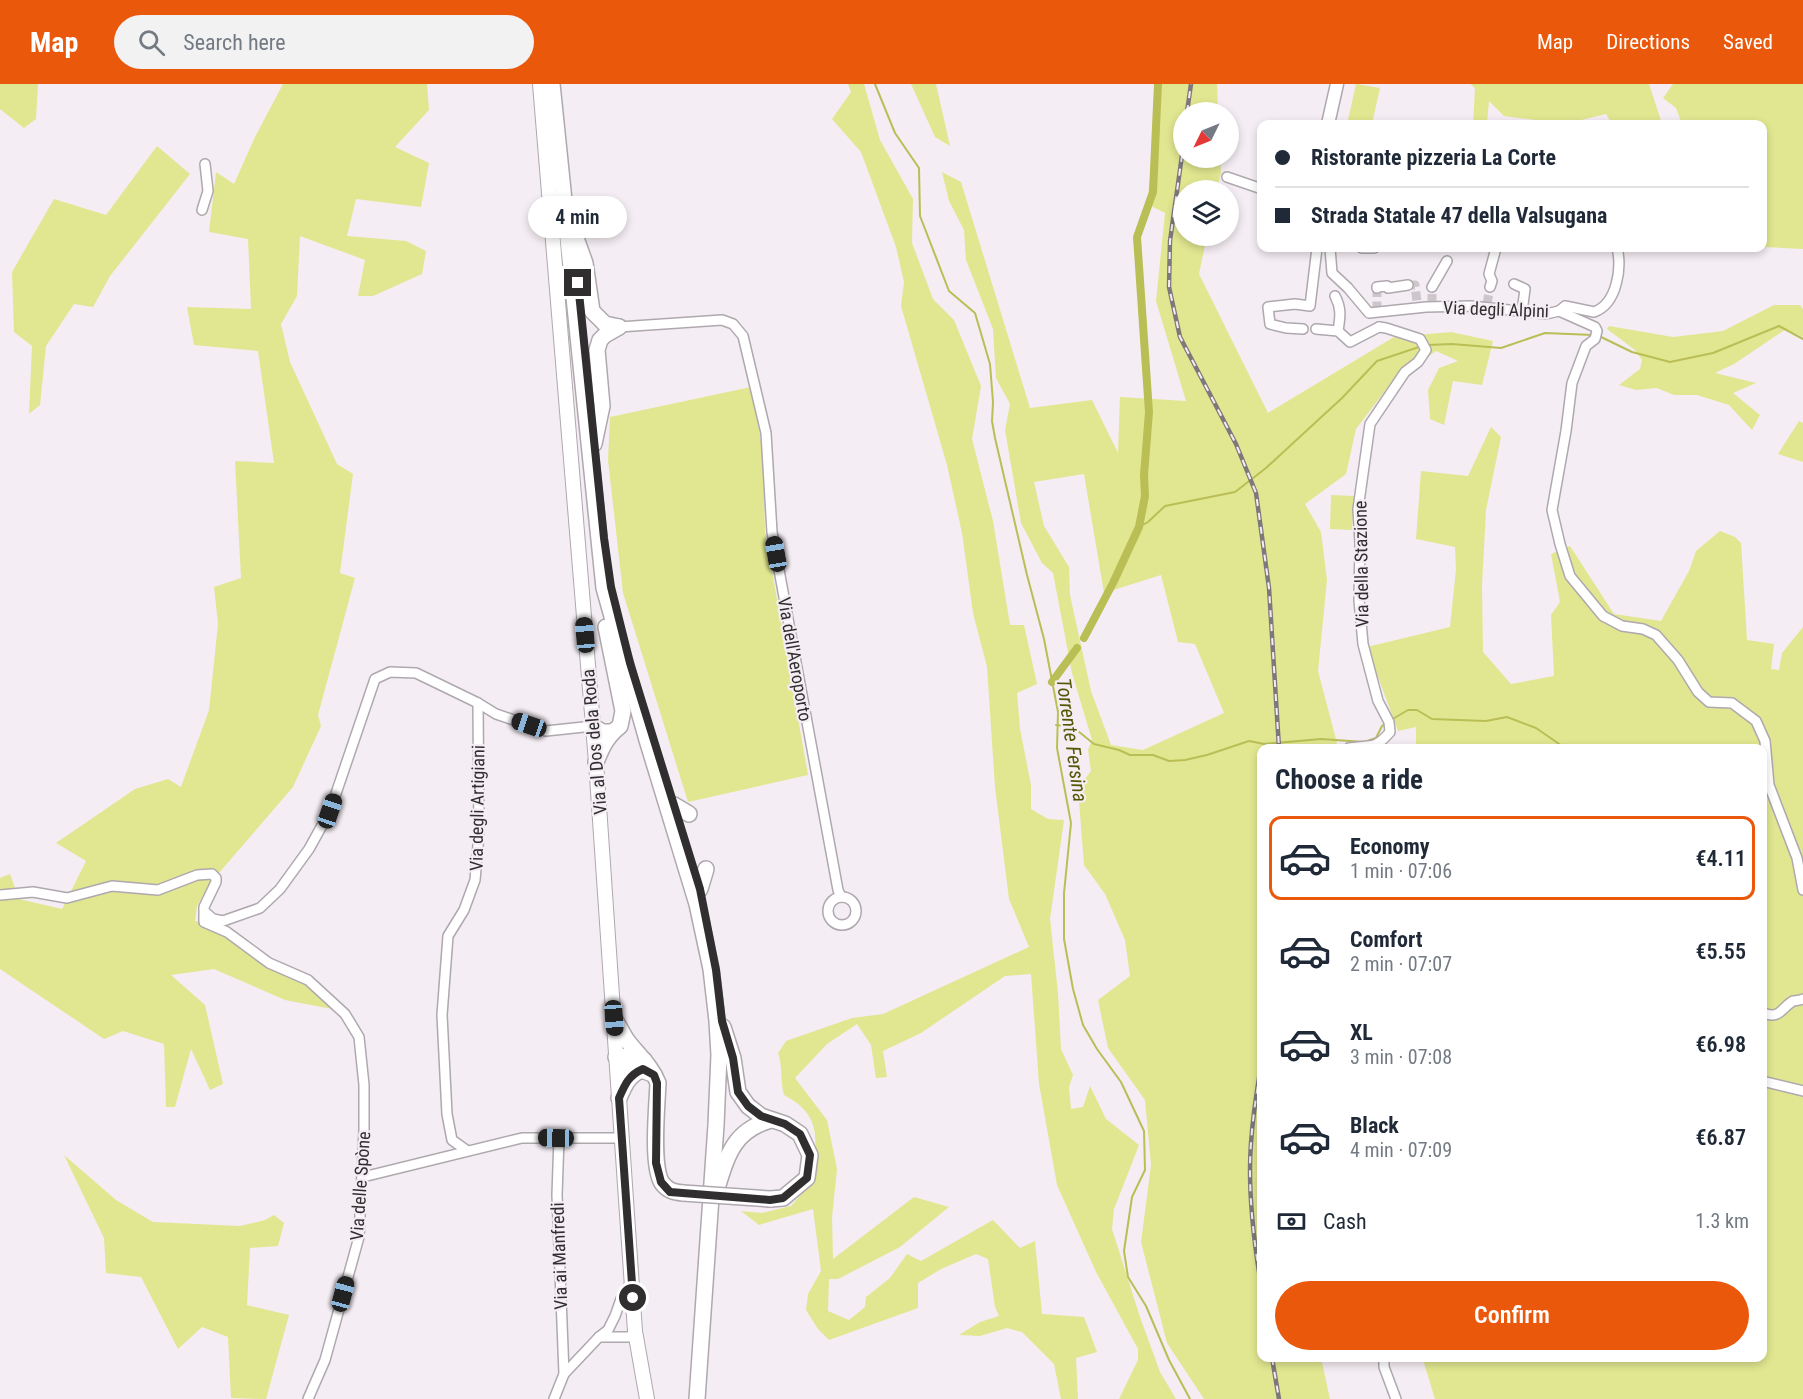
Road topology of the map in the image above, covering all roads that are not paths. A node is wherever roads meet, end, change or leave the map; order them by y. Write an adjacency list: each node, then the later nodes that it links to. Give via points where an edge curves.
1 (540, 84): 33 (main road, Via al Dos dela Roda)
2 (552, 84): 31 (highway)
3 (558, 84): 10 (highway)
4 (1336, 84): 5 (street)
5 (1330, 120)
6 (205, 164): 9 (street, via 208,190)
7 (1227, 177): 8 (street)
8 (1257, 187)
9 (202, 210)
10 (572, 227): 25 (highway, via 585,263 592,311 605,324); 30 (highway)
11 (1317, 252): 27 (street, via 1310,306 1268,306 1270,324)
12 (1330, 252): 16 (street)
13 (1495, 252): 20 (street)
14 (1618, 252): 23 (street, Via degli Alpini, via 1620,271 1605,305 1594,312 1565,306)
15 (1447, 261): 19 (street)
16 (1332, 273): 22 (street, via 1369,313); 29 (street, via 1341,312)
17 (1514, 284): 24 (street, via 1525,289)
18 (1408, 285): 21 (street)
19 (1432, 287)
20 (1490, 287)
21 (1377, 288)
22 (1378, 311): 24 (street, Via degli Alpini, via 1432,305 1487,306); 26 (street)
23 (1559, 311): 24 (street, Via degli Alpini); 36 (street, Via degli Alpini, via 1595,327 1596,335 1586,346 1572,383 1552,510 1570,576 1603,616 1622,626 1656,635 1709,702 1732,703 1756,721)
24 (1522, 312)
25 (619, 327): 30 (highway, via 600,340 597,350 602,406); 45 (street, Via dell'Aeroporto, via 722,320 734,324 743,336 766,433 772,532)
26 (1378, 327): 29 (street, via 1350,342); 35 (street, Via della Stazione, via 1420,339 1426,350 1405,372 1370,424 1358,509 1363,644 1390,732)
27 (1303, 329)
28 (1316, 329): 29 (street)
29 (1338, 331)
30 (594, 444): 39 (highway, via 605,548 619,624)
31 (604, 588): 34 (highway, via 607,631 623,711 620,726); 70 (highway, via 697,904 716,1011 719,1055)
32 (478, 703): 33 (street, via 496,714 546,731); 46 (street, via 416,673 390,672 375,679 330,811 280,889 260,908 224,921); 59 (street, Via degli Artigiani, via 479,834 475,880 464,910 448,936 442,1015 448,1123 452,1140)
33 (593, 726): 34 (highway, via 602,732); 37 (main road, Via al Dos dela Roda)
34 (612, 732): 37 (highway)
35 (1378, 744)
36 (1765, 744)
37 (596, 762): 49 (main road, Via al Dos dela Roda)
38 (1767, 763): 43 (street, Via degli Alpini, via 1769,785 1797,858)
39 (674, 805): 40 (highway); 42 (highway)
40 (688, 814)
41 (706, 868): 42 (highway)
42 (700, 889): 50 (highway)
43 (1803, 890)
44 (0, 895): 46 (street, via 33,892 67,898 112,886 158,890 210,873 216,878)
45 (841, 897)
46 (205, 912): 60 (street, Via delle Spòne, via 204,922 227,932 269,963 308,980 345,1014 359,1037 364,1085)
47 (1803, 999): 48 (street, via 1793,1001 1781,1013)
48 (1767, 1015)
49 (614, 1018): 51 (main road, Via al Dos dela Roda); 52 (highway)
50 (722, 1021): 56 (highway, via 738,1092 748,1106); 61 (highway)
51 (616, 1058): 52 (highway, via 632,1069); 55 (main road, Via al Dos dela Roda)
52 (648, 1068): 55 (highway, via 633,1073); 56 (highway, bridge, via 657,1083 656,1163 661,1182 670,1192 783,1198 807,1178 810,1155 800,1134)
53 (1767, 1082): 54 (street)
54 (1803, 1091)
55 (619, 1098): 58 (main road, Via al Dos dela Roda)
56 (771, 1120): 61 (highway, via 741,1135 727,1157)
57 (559, 1138): 58 (street); 59 (street, via 522,1137); 66 (street, Via ai Manfredi, via 556,1195)
58 (620, 1138): 62 (main road, Via al Dos dela Roda)
59 (466, 1150): 60 (street)
60 (363, 1177): 67 (street, Via delle Spòne, via 359,1237 325,1360)
61 (718, 1186): 71 (highway)
62 (631, 1282): 63 (street, Via ai Manfredi, via 608,1330); 64 (main road, Via al Dos dela Roda)
63 (599, 1337): 64 (street); 66 (street, Via ai Manfredi)
64 (636, 1337): 69 (main road, Via al Dos dela Roda)
65 (1384, 1362): 72 (street)
66 (564, 1374): 68 (street, Via ai Manfredi)
67 (308, 1399)
68 (554, 1399)
69 (647, 1399)
70 (697, 1399)
71 (703, 1399)
72 (1396, 1399)

